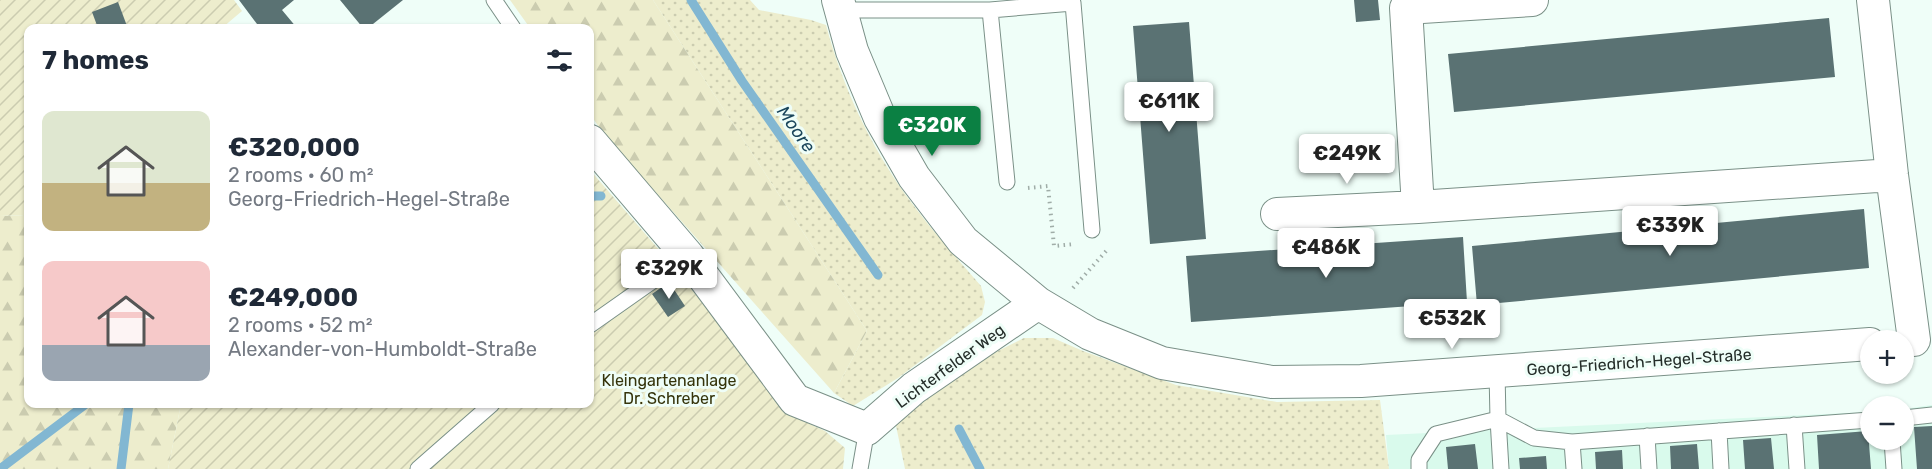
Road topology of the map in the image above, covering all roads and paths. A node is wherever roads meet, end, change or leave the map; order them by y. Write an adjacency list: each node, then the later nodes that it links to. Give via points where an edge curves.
1 (494, 0): 6 (lane)
2 (1532, 0): 10 (street, via 1406,8)
3 (1873, 0): 8 (street)
4 (839, 5): 5 (lane); 15 (street, Georg-Friedrich-Hegel-Straße, via 852,51 880,118 914,177 963,241)
5 (990, 10): 9 (lane); 12 (lane, via 1073,3)
6 (510, 24)
7 (594, 146): 14 (street)
8 (1892, 175): 10 (street); 17 (street)
9 (1013, 185): 13 (path, via 1048,186 1054,246)
10 (1418, 207): 11 (street)
11 (1277, 214)
12 (1092, 230): 15 (path, via 1108,242 1109,249 1072,290)
13 (1076, 244)
14 (688, 256): 16 (lane); 26 (street, via 795,400)
15 (1047, 308): 19 (street, Georg-Friedrich-Hegel-Straße, via 1090,334 1162,363 1272,382); 26 (street, Lichterfelder Weg, via 914,388)
16 (594, 322)
17 (1917, 340)
18 (1860, 345): 19 (street, Georg-Friedrich-Hegel-Straße)
19 (1497, 372): 23 (lane)
20 (487, 408): 31 (lane)
21 (1932, 415): 22 (lane)
22 (1914, 417)
23 (1498, 419): 29 (lane, via 1534,438); 33 (lane, via 1436,434 1419,460); 34 (lane)
24 (1860, 421): 25 (lane)
25 (1794, 425): 27 (lane); 38 (lane)
26 (867, 429): 32 (lane)
27 (1719, 430): 28 (lane); 37 (lane)
28 (1647, 436): 29 (lane); 36 (lane)
29 (1572, 442): 35 (lane)
30 (1893, 450): 39 (lane)
31 (418, 469)
32 (860, 469)
33 (1419, 469)
34 (1501, 469)
35 (1574, 469)
36 (1649, 469)
37 (1722, 469)
38 (1797, 469)
39 (1894, 469)

